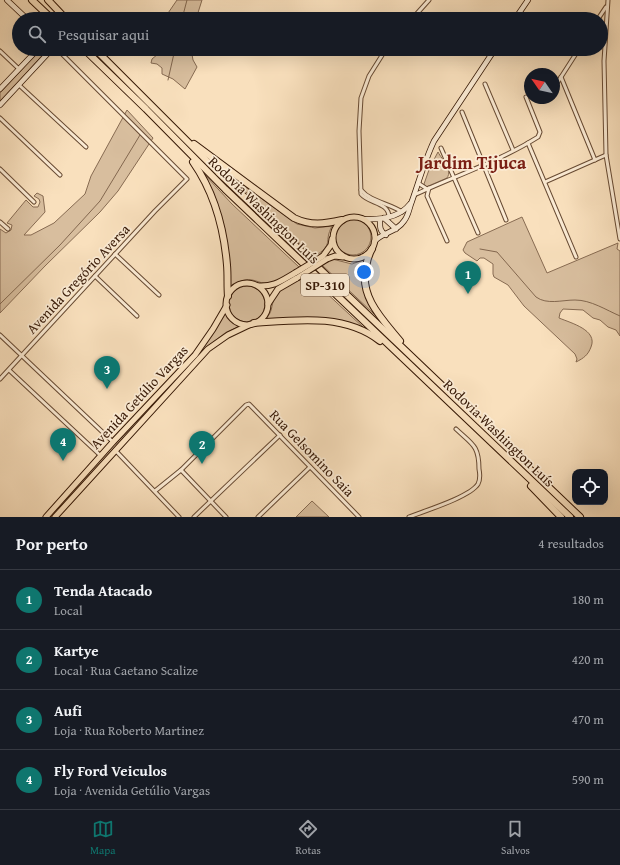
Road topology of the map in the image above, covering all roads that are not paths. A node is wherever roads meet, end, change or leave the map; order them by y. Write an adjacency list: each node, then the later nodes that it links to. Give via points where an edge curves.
1 (7, 0): 8 (street)
2 (32, 0): 9 (highway)
3 (48, 0): 10 (highway)
4 (428, 0): 11 (street)
5 (528, 0): 12 (street)
6 (608, 0): 7 (street)
7 (607, 6): 13 (street); 14 (street)
8 (20, 12)
9 (45, 12)
10 (59, 12)
11 (418, 12)
12 (520, 12)
13 (603, 12)
14 (606, 12)
15 (0, 51): 25 (street)
16 (31, 56): 25 (street)
17 (46, 56): 29 (street)
18 (64, 56): 70 (street, Avenida Gregório Aversa, via 188,179)
19 (91, 56): 36 (highway, Rodovia Washington Luís / SP-310)
20 (102, 56): 35 (highway, Rodovia Washington Luís / SP-310)
21 (382, 56): 50 (street, via 369,76 361,98)
22 (490, 56): 48 (street, via 434,141)
23 (575, 56): 26 (street)
24 (603, 56): 41 (street)
25 (19, 69): 30 (street)
26 (562, 77): 27 (street); 42 (street)
27 (560, 80)
28 (485, 84): 40 (street)
29 (19, 85): 32 (street); 38 (street)
30 (0, 89)
31 (529, 104): 37 (street, via 540,133)
32 (0, 105)
33 (462, 112): 43 (street)
34 (0, 118): 45 (street)
35 (162, 118): 57 (highway, via 294,218 314,224); 85 (highway, Rodovia Washington Luís / SP-310)
36 (178, 141): 78 (highway, via 198,169 216,210 226,252); 87 (highway, Rodovia Washington Luís / SP-310, via 208,173)
37 (528, 144): 40 (street); 47 (street)
38 (86, 148)
39 (442, 148): 46 (street)
40 (513, 150): 43 (street)
41 (606, 155): 42 (street); 66 (street)
42 (595, 160): 47 (street)
43 (483, 165): 46 (street); 58 (street)
44 (0, 170): 52 (street)
45 (60, 175)
46 (454, 178): 49 (street); 63 (street)
47 (545, 182): 72 (street)
48 (418, 183): 49 (street); 51 (street)
49 (428, 189): 51 (street); 67 (street, via 427,196)
50 (361, 190): 54 (street, via 369,197); 55 (street, via 366,199 387,208 389,212)
51 (414, 195): 53 (street)
52 (34, 202)
53 (411, 203): 54 (street); 60 (street)
54 (402, 212): 55 (street); 60 (street)
55 (384, 218): 56 (street); 62 (street); 64 (street, via 380,228)
56 (363, 219): 57 (main road, via 352,217); 68 (main road, via 373,228)
57 (342, 220): 65 (main road, via 334,230)
58 (506, 220)
59 (0, 222): 61 (street)
60 (404, 222): 62 (street)
61 (8, 229)
62 (396, 229): 64 (street)
63 (478, 233)
64 (386, 235): 68 (street)
65 (333, 236): 71 (main road); 73 (main road, via 337,250)
66 (620, 239)
67 (447, 241)
68 (374, 242): 69 (main road)
69 (372, 249): 73 (main road, via 359,258); 85 (highway, via 365,274 369,297 377,312)
70 (116, 254): 74 (street, Avenida Gregório Aversa); 77 (street)
71 (325, 257): 73 (main road); 75 (main road, bridge)
72 (576, 257)
73 (349, 258)
74 (95, 276): 81 (street); 84 (street, Avenida Gregório Aversa)
75 (296, 276): 76 (main road, via 274,285); 80 (main road, via 278,289)
76 (258, 286): 78 (main road, via 244,283 232,290); 80 (main road, via 267,297)
77 (159, 295)
78 (228, 296): 79 (main road)
79 (227, 304): 82 (main road, via 228,312 237,322); 92 (main road, Avenida Getúlio Vargas, via 199,350)
80 (268, 304): 82 (main road, via 264,316)
81 (137, 316)
82 (253, 324): 87 (highway, via 276,321 347,324 375,337); 93 (main road, Avenida Getúlio Vargas, via 228,334 208,349)
83 (0, 335): 84 (street)
84 (21, 356): 86 (street, Avenida Gregório Aversa); 92 (street)
85 (418, 362): 98 (highway, Rodovia Washington Luís / SP-310)
86 (9, 370): 88 (street, Avenida Gregório Aversa); 94 (street)
87 (416, 371): 91 (highway, Rodovia Washington Luís / SP-310)
88 (0, 379)
89 (456, 429): 107 (street, via 477,450 480,470 478,484 453,500)
90 (280, 435): 95 (street, Rua Gelsomino Saia); 96 (street, Rua Gelsomino Saia, via 249,404); 99 (street)
91 (488, 440): 108 (highway); 109 (highway, Rodovia Washington Luís / SP-310)
92 (113, 442): 94 (main road, Avenida Getúlio Vargas)
93 (115, 450): 97 (street); 101 (main road, Avenida Getúlio Vargas)
94 (101, 456): 100 (main road, Avenida Getúlio Vargas)
95 (310, 467): 105 (street); 106 (street, Rua Gelsomino Saia)
96 (181, 470): 97 (street); 99 (street)
97 (156, 491): 102 (street)
98 (552, 491): 110 (highway, Rodovia Washington Luís / SP-310); 111 (highway)
99 (210, 501): 103 (street); 104 (street)
100 (46, 517)
101 (55, 517)
102 (179, 517)
103 (194, 517)
104 (226, 517)
105 (258, 517)
106 (358, 517)
107 (409, 517)
108 (561, 517)
109 (570, 517)
110 (580, 517)
111 (585, 517)

